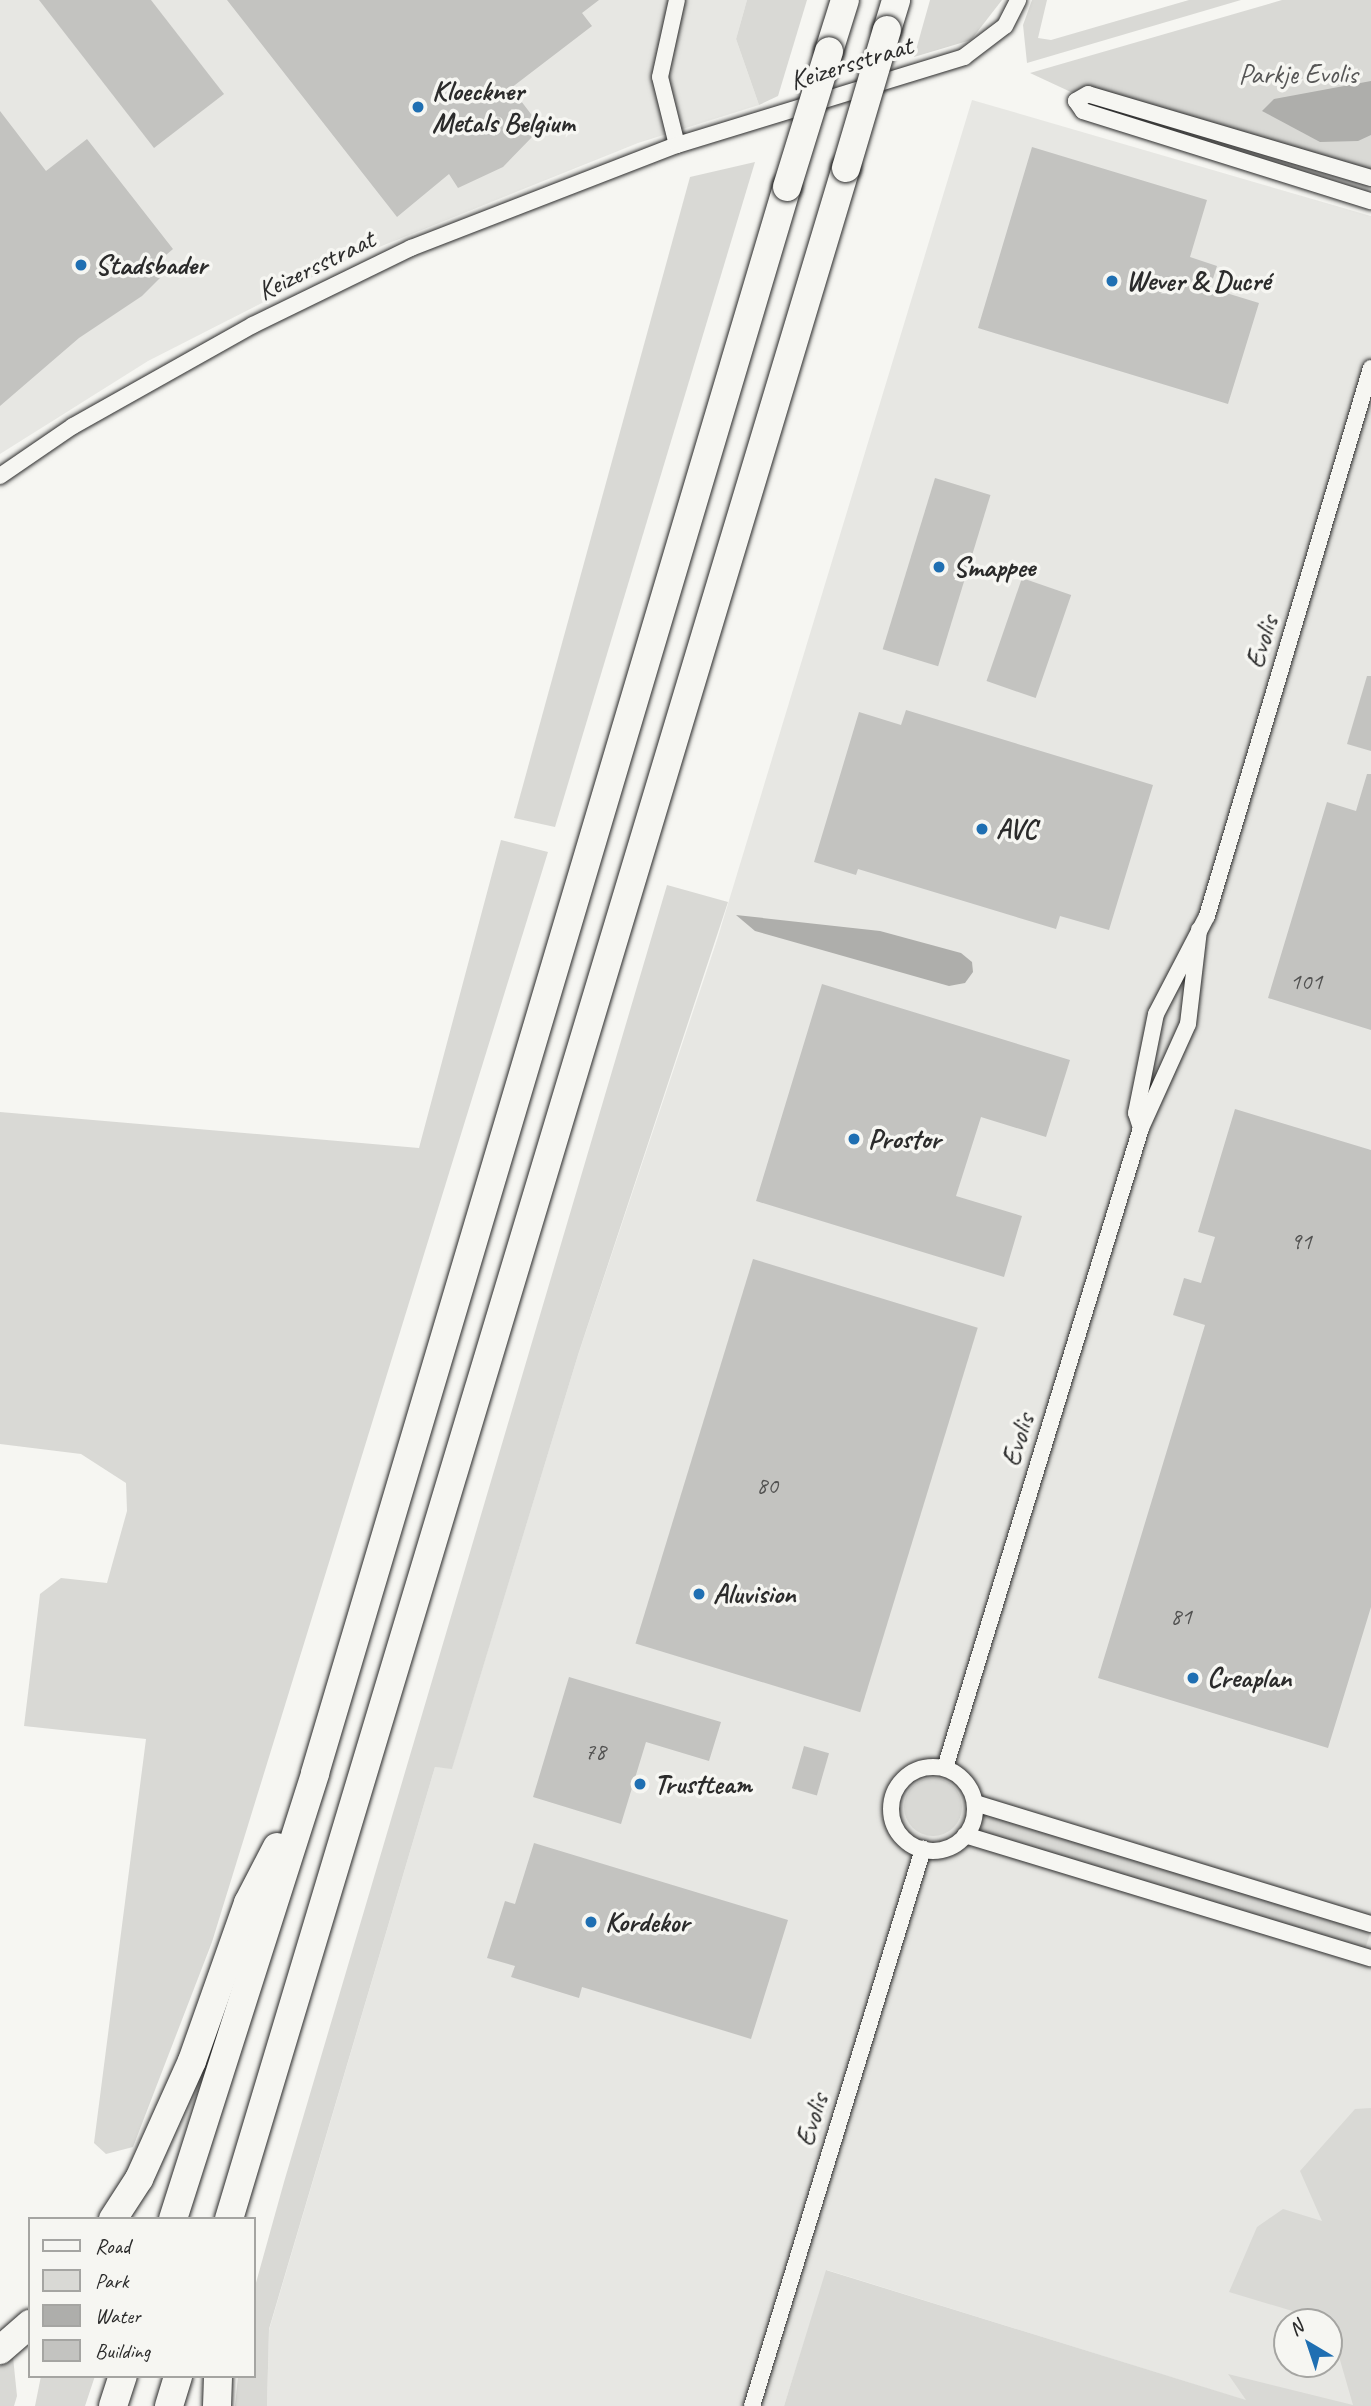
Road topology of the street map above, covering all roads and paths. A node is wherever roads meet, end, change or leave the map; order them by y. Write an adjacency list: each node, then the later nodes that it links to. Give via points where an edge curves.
1 (677, 0): 5 (street, via 660,77)
2 (845, 0): 13 (highway, bridge)
3 (896, 0): 19 (highway, bridge)
4 (1018, 0): 5 (street, Keizersstraat, via 1005,26 964,57)
5 (677, 145): 9 (street, Keizersstraat, via 411,248 265,319 73,426)
6 (1371, 178): 7 (street, via 1088,94 1076,101 1083,111)
7 (1371, 201)
8 (1371, 368): 10 (street, Evolis)
9 (0, 476)
10 (1199, 930): 11 (street, Evolis, via 1188,1024); 11 (street, Evolis, via 1161,999 1145,1052 1136,1113)
11 (1141, 1128): 12 (street, Evolis)
12 (945, 1768): 14 (street, via 968,1784); 16 (street, via 909,1774 891,1801 898,1832)
13 (315, 1773): 20 (highway, via 248,1903 192,2061 139,2179); 21 (highway)
14 (975, 1803): 15 (street); 17 (street)
15 (965, 1835): 16 (street, via 940,1850); 18 (street)
16 (923, 1849): 32 (street, Evolis)
17 (1371, 1924)
18 (1371, 1958)
19 (282, 2051): 22 (highway); 23 (highway)
20 (114, 2217)
21 (174, 2217)
22 (230, 2217)
23 (247, 2217)
24 (28, 2326): 25 (highway)
25 (0, 2350)
26 (122, 2378): 29 (highway)
27 (177, 2378): 30 (highway)
28 (218, 2378): 31 (highway)
29 (113, 2406)
30 (169, 2406)
31 (217, 2406)
32 (752, 2406)

